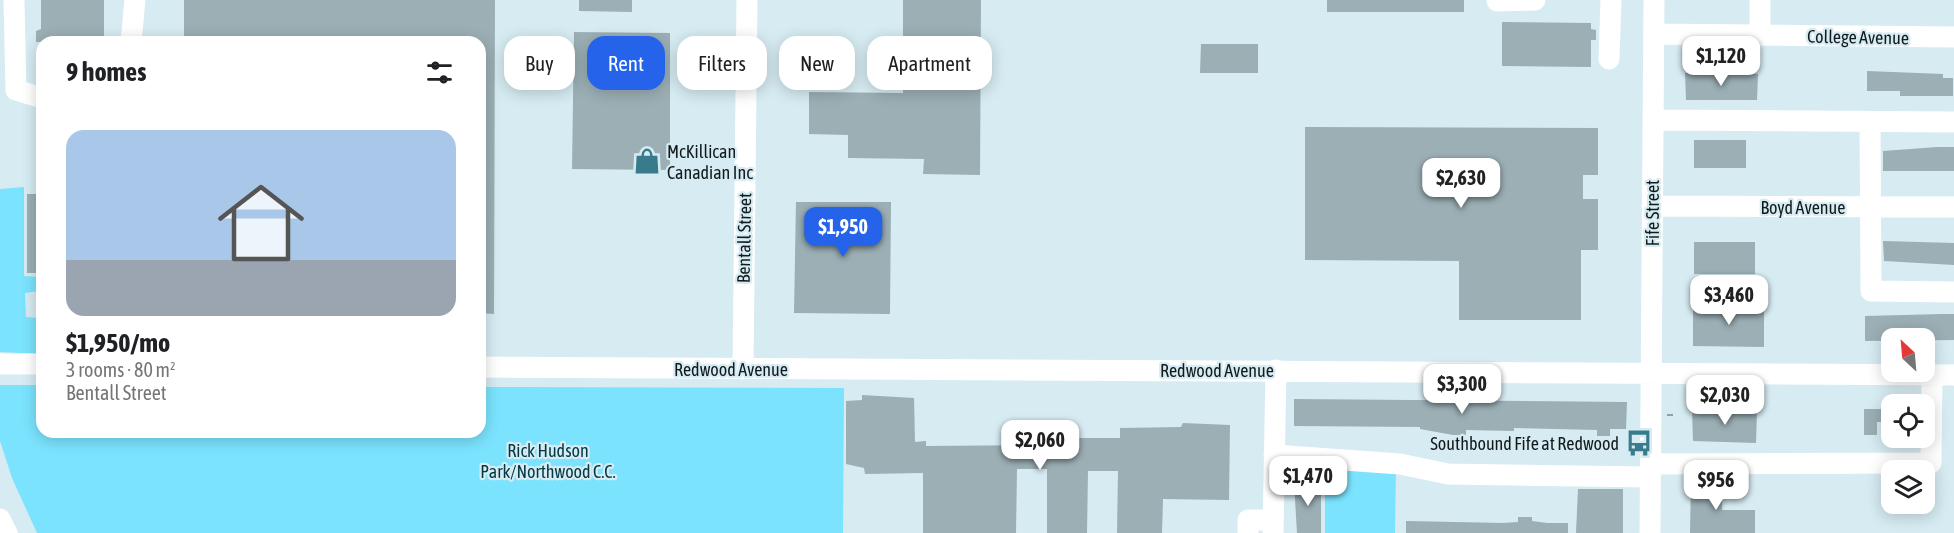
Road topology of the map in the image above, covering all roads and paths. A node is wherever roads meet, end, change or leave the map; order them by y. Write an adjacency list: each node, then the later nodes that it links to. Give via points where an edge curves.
1 (135, 0): 10 (street)
2 (747, 0): 25 (street, Bentall Street)
3 (1534, 0): 8 (street)
4 (1611, 0): 13 (street)
5 (1654, 0): 9 (street, Fife Street)
6 (1760, 0): 11 (street)
7 (10, 1): 14 (street, via 16,90)
8 (1497, 1)
9 (1654, 34): 11 (street, College Avenue); 15 (street, Fife Street)
10 (132, 36)
11 (1760, 36): 12 (street, College Avenue)
12 (1954, 37)
13 (1609, 59)
14 (36, 96)
15 (1653, 120): 16 (street); 18 (street, Fife Street)
16 (1870, 122): 17 (street); 19 (street)
17 (1954, 122)
18 (1652, 206): 19 (street, Boyd Avenue); 27 (street, Fife Street)
19 (1871, 207): 20 (street, Boyd Avenue); 21 (street, via 1871,291)
20 (1954, 207)
21 (1954, 292)
22 (0, 363): 23 (street)
23 (36, 364)
24 (486, 367): 25 (street, Redwood Avenue)
25 (743, 369): 26 (street, Redwood Avenue)
26 (1276, 370): 27 (street, Redwood Avenue); 32 (street)
27 (1651, 373): 28 (street, Redwood Avenue); 33 (street, Fife Street)
28 (1881, 375)
29 (1935, 375): 30 (street, Redwood Avenue)
30 (1954, 375)
31 (1932, 382): 33 (street, via 1931,463)
32 (1274, 455): 33 (street, via 1400,464 1448,474); 35 (street)
33 (1651, 470): 38 (street, Fife Street)
34 (0, 519): 36 (street)
35 (1273, 526): 37 (street, via 1248,520)
36 (7, 533)
37 (1248, 533)
38 (1650, 533)

